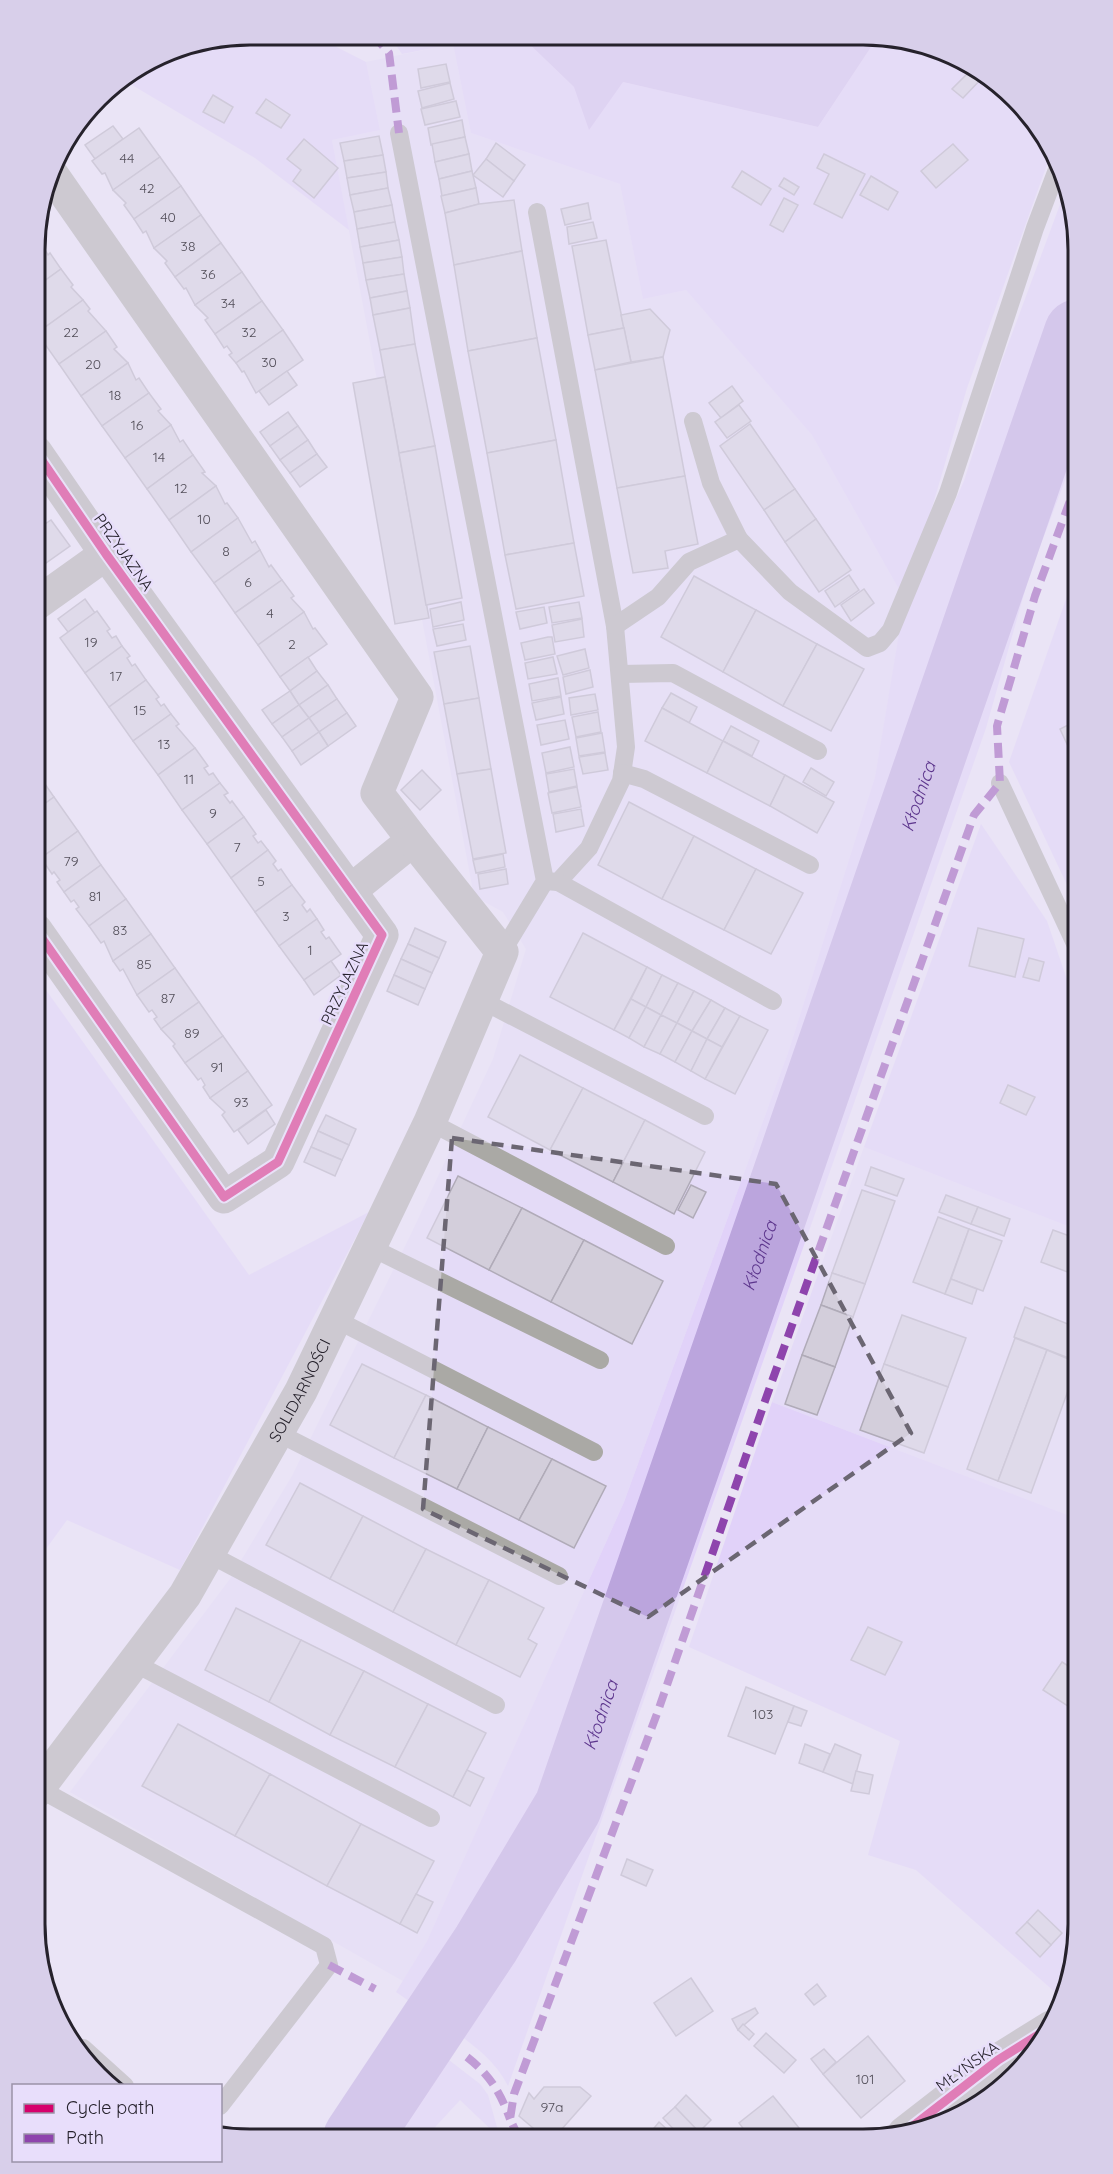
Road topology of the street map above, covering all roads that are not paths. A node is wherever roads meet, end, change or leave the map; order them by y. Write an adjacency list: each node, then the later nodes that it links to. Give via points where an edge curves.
1 (399, 133): 17 (lane)
2 (1054, 177): 7 (lane, via 948,493 891,630 880,643 867,648 790,592)
3 (57, 182): 15 (street, via 417,697 377,793)
4 (537, 212): 10 (lane)
5 (693, 421): 7 (lane, via 711,483)
6 (45, 465): 8 (street, PRZYJAZNA)
7 (739, 539): 10 (lane, via 689,562 658,597)
8 (106, 554): 9 (street, PRZYJAZNA); 18 (street, PRZYJAZNA)
9 (45, 598)
10 (615, 626): 11 (lane)
11 (621, 674): 12 (lane, via 673,673); 13 (lane, via 626,747)
12 (818, 751)
13 (622, 773): 16 (lane, via 644,779); 17 (lane, via 589,848)
14 (1000, 783): 19 (lane)
15 (413, 840): 18 (street); 21 (street)
16 (810, 865)
17 (552, 882): 21 (lane); 23 (lane)
18 (350, 891): 20 (street, PRZYJAZNA, via 382,935 278,1162 224,1197)
19 (1068, 929)
20 (45, 943)
21 (502, 952): 22 (street, SOLIDARNOŚCI)
22 (481, 1000): 24 (lane); 25 (street, SOLIDARNOŚCI)
23 (772, 1001)
24 (705, 1116)
25 (429, 1122): 26 (lane); 27 (street, SOLIDARNOŚCI)
26 (666, 1246)
27 (370, 1247): 28 (street, SOLIDARNOŚCI); 29 (lane)
28 (335, 1319): 30 (street, SOLIDARNOŚCI); 31 (lane)
29 (600, 1360)
30 (278, 1433): 32 (street, SOLIDARNOŚCI); 33 (lane)
31 (594, 1452)
32 (209, 1554): 34 (street, SOLIDARNOŚCI, via 185,1595); 35 (lane)
33 (559, 1576)
34 (134, 1663): 36 (street, SOLIDARNOŚCI); 38 (lane)
35 (496, 1705)
36 (45, 1779)
37 (45, 1796): 42 (lane, via 324,1946 329,1965)
38 (431, 1818)
39 (1034, 2038): 43 (street, MŁYŃSKA, via 998,2060)
40 (98, 2061): 41 (lane)
41 (124, 2084)
42 (222, 2103)
43 (920, 2121)

